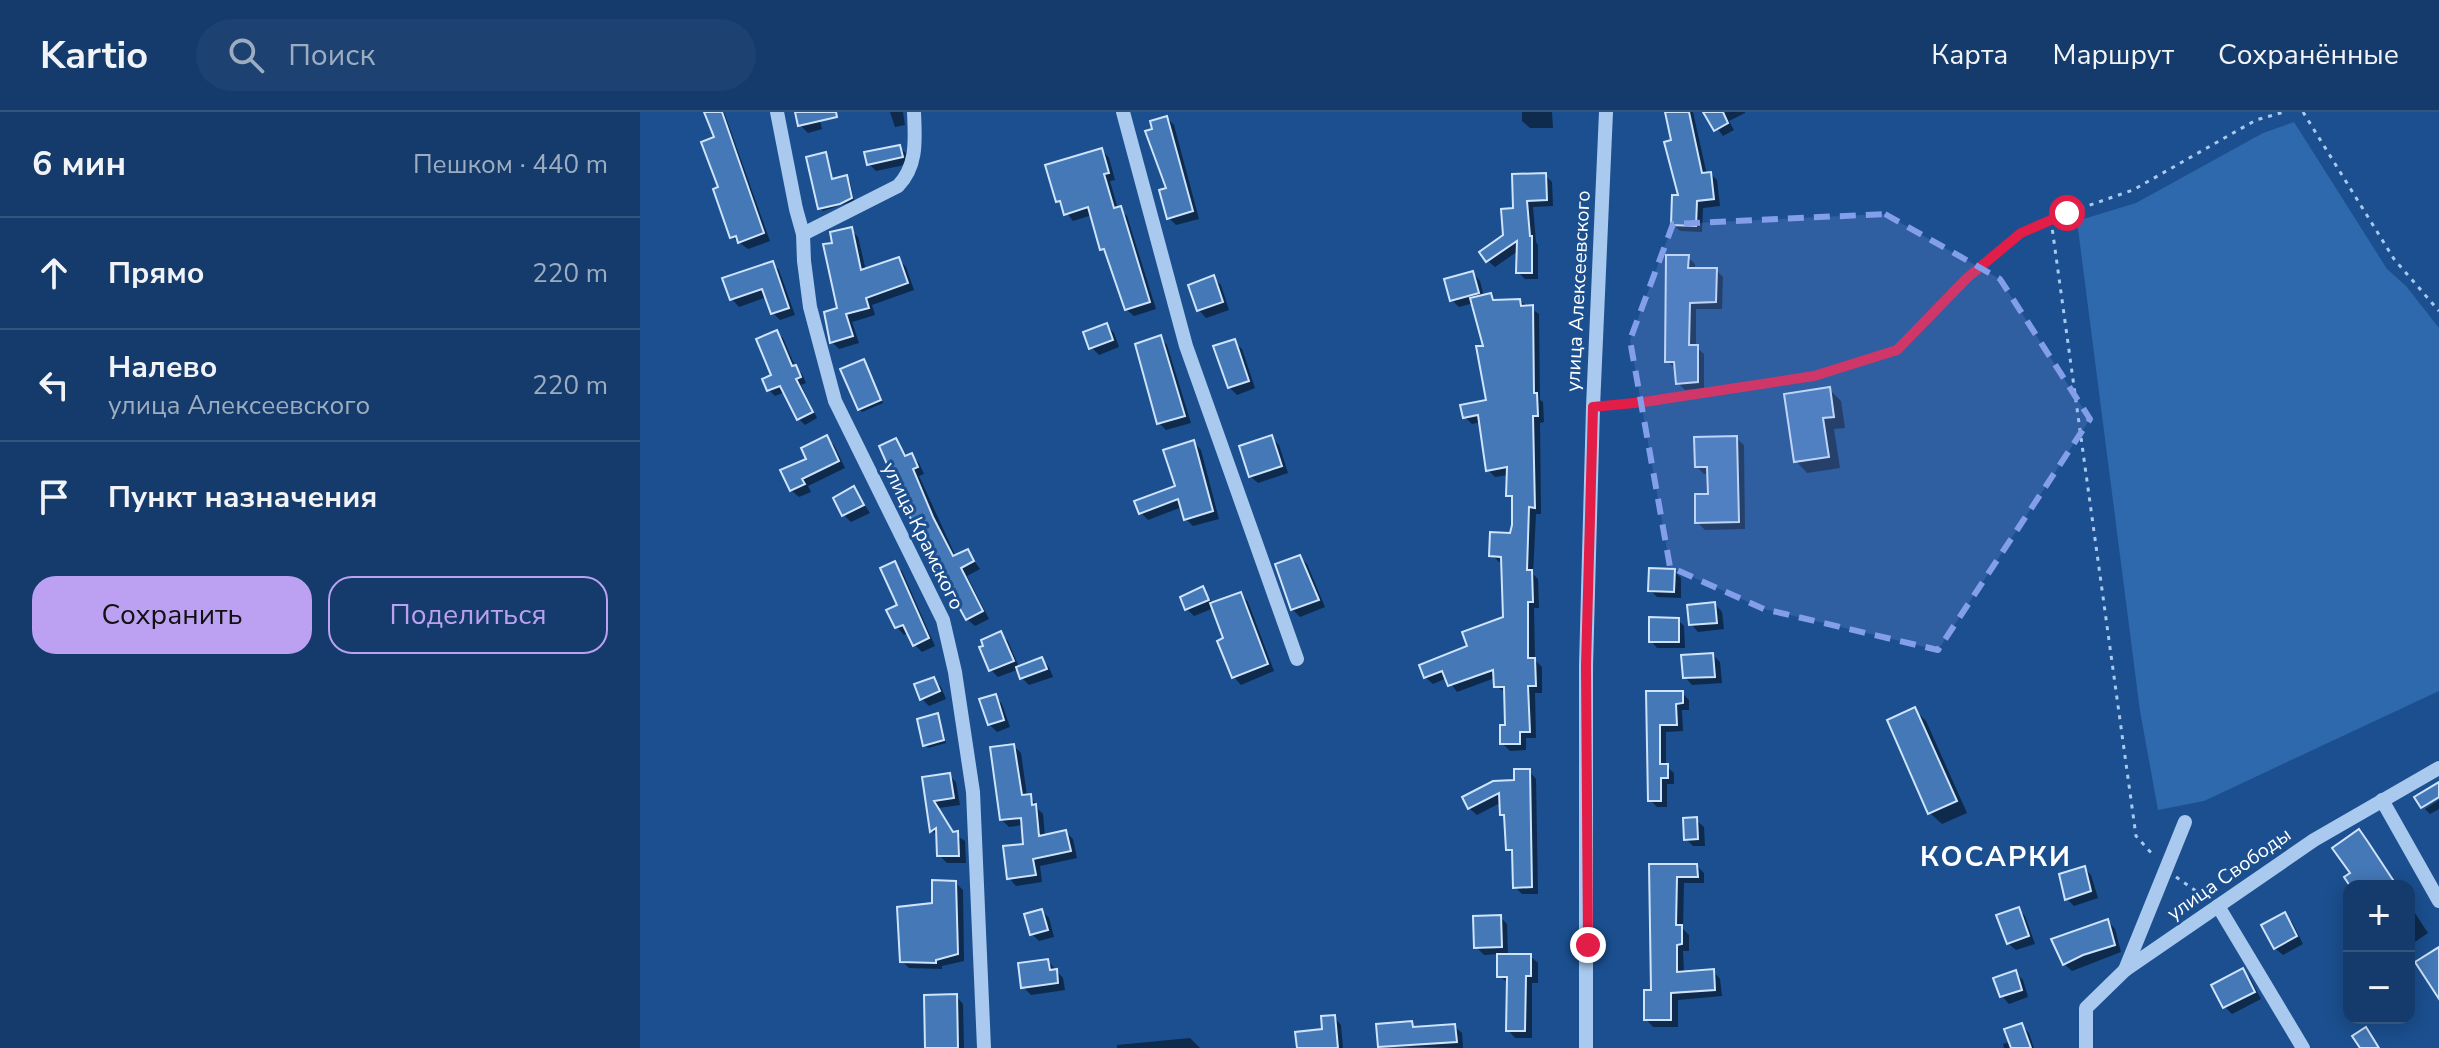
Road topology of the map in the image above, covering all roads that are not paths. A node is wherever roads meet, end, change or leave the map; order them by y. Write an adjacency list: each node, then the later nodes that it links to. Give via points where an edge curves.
1 (777, 112): 5 (street, улица Крамского)
2 (914, 112): 5 (street, via 914,154 907,177)
3 (1123, 112): 6 (street, via 1186,346)
4 (1606, 112): 14 (street, улица Алексеевского, via 1586,666)
5 (803, 234): 13 (street, улица Крамского, via 810,307 835,401 943,620 955,672 973,792)
6 (1297, 659)
7 (2439, 768): 8 (street, улица Свободы)
8 (2382, 800): 10 (street); 11 (street, улица Свободы)
9 (2185, 822): 12 (street)
10 (2439, 901)
11 (2218, 906): 12 (street, улица Свободы); 16 (street)
12 (2125, 970): 15 (street, улица Свободы, via 2086,1008)
13 (984, 1048)
14 (1586, 1048)
15 (2086, 1048)
16 (2303, 1048)

